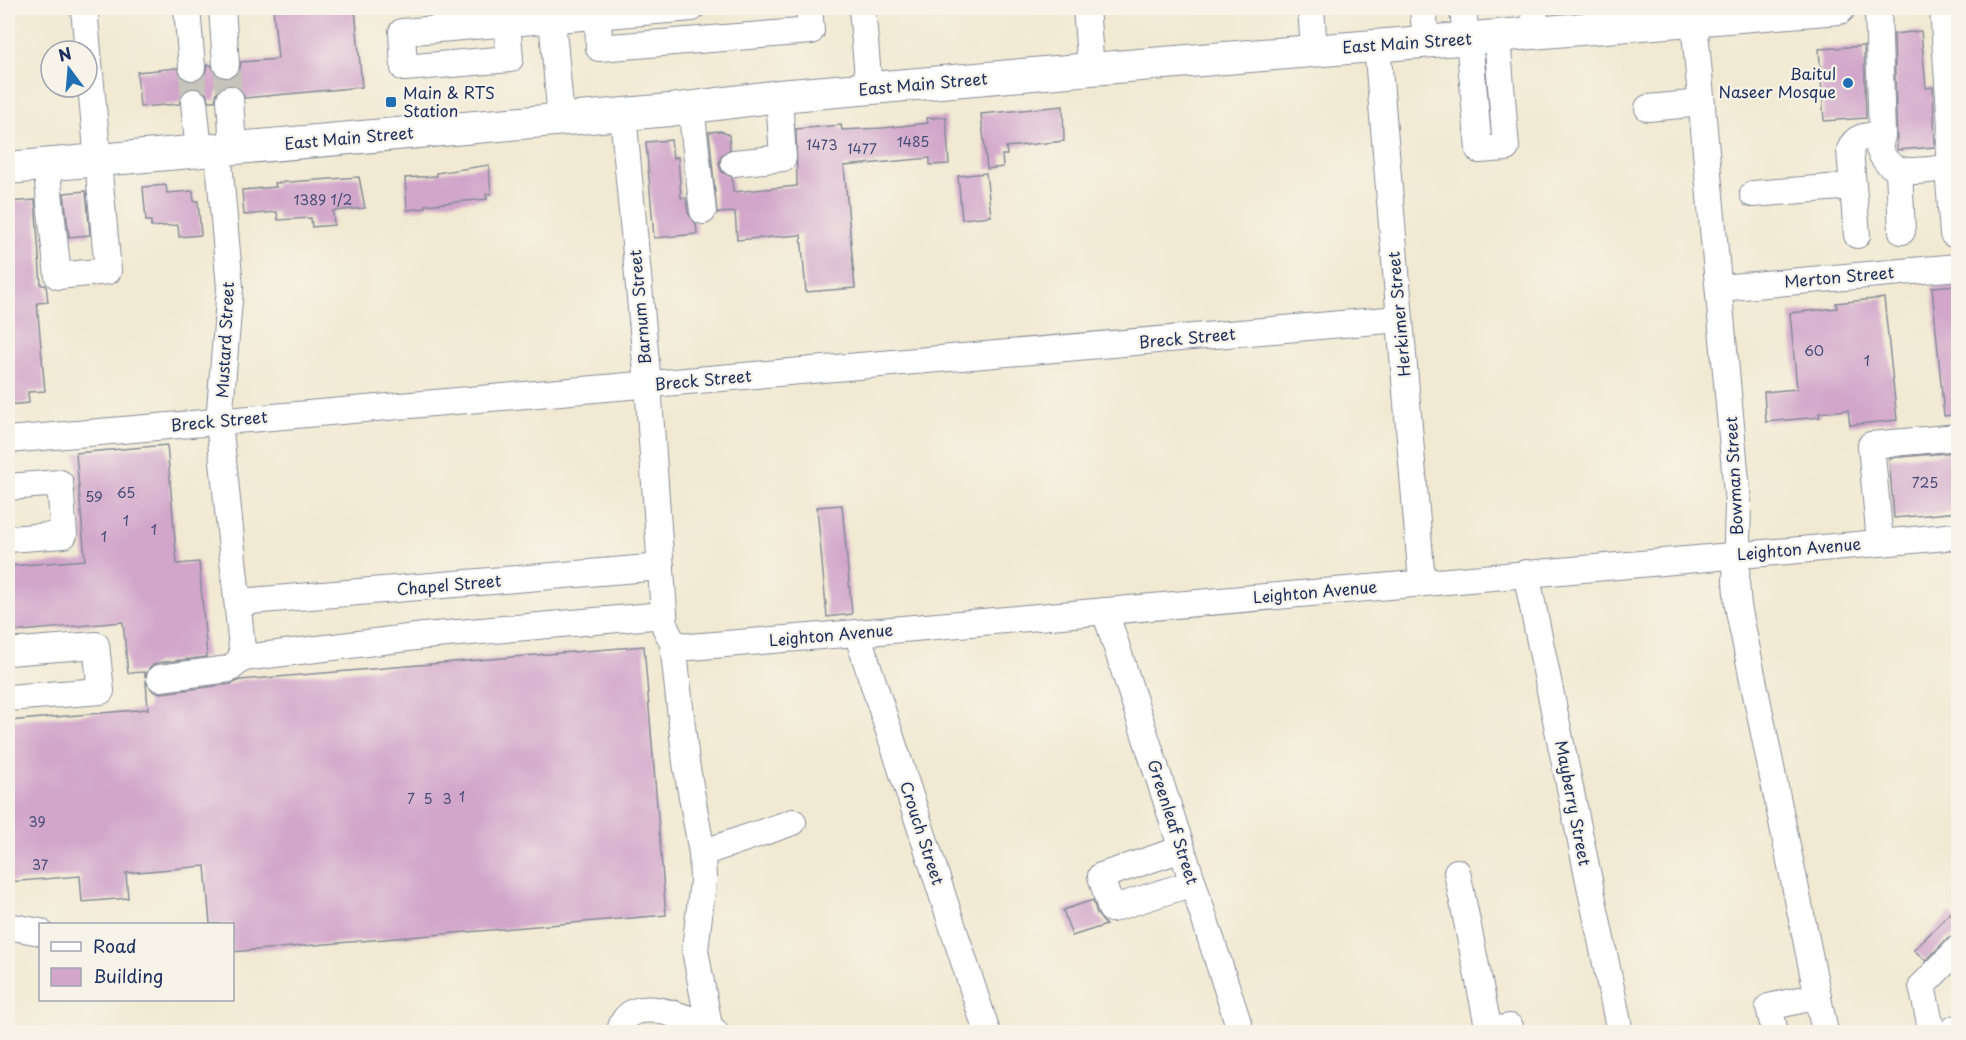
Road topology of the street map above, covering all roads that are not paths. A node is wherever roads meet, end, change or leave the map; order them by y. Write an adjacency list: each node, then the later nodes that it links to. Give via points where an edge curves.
1 (84, 8): 39 (street)
2 (188, 8): 25 (street)
3 (222, 8): 24 (street)
4 (692, 8): 16 (street)
5 (809, 8): 16 (street, via 811,32 599,48)
6 (862, 8): 27 (street)
7 (1086, 8): 26 (street)
8 (1311, 8): 23 (street)
9 (1423, 8): 21 (street)
10 (1463, 8): 20 (street)
11 (1839, 8): 14 (main road, East Main Street)
12 (1878, 8): 37 (street)
13 (1943, 8): 36 (street)
14 (1759, 11): 17 (main road, East Main Street)
15 (552, 13): 16 (street); 19 (street); 35 (street)
16 (598, 15)
17 (1694, 20): 18 (main road, East Main Street); 31 (street, Bowman Street)
18 (1535, 21): 20 (main road, East Main Street)
19 (507, 23)
20 (1478, 38): 21 (main road, East Main Street)
21 (1426, 42): 22 (main road, East Main Street)
22 (1377, 45): 23 (main road, East Main Street); 53 (street, Herkimer Street)
23 (1314, 50): 26 (main road, East Main Street)
24 (226, 64)
25 (192, 67)
26 (1091, 69): 27 (main road, East Main Street)
27 (869, 88): 28 (main road, East Main Street)
28 (779, 96): 32 (main road, East Main Street); 40 (street, via 783,158)
29 (230, 99): 38 (street)
30 (194, 102): 38 (street)
31 (1702, 103): 33 (street); 52 (street, Bowman Street)
32 (691, 107): 34 (main road, East Main Street); 47 (street)
33 (1648, 108)
34 (623, 114): 35 (main road, East Main Street); 54 (street, Barnum Street)
35 (561, 119): 38 (main road, East Main Street)
36 (1955, 127): 43 (street)
37 (1882, 135): 44 (street, via 1879,149 1883,160); 45 (street, via 1859,137 1852,142)
38 (217, 149): 39 (main road, East Main Street); 55 (street, Mustard Street, via 230,288)
39 (98, 160): 41 (main road, East Main Street); 41 (street, via 108,271 58,276)
40 (734, 163)
41 (46, 164): 42 (main road, East Main Street)
42 (8, 168)
43 (1948, 168): 44 (street); 49 (street)
44 (1899, 172): 48 (street)
45 (1853, 186): 46 (street); 50 (street)
46 (1753, 194)
47 (703, 211)
48 (1902, 231)
49 (1953, 234)
50 (1857, 235)
51 (1959, 267): 52 (street, Merton Street)
52 (1720, 288): 62 (street, Bowman Street, via 1738,503)
53 (1399, 319): 54 (street, Breck Street); 65 (street, Herkimer Street)
54 (648, 384): 55 (street, Breck Street); 63 (street, Barnum Street)
55 (219, 421): 57 (street, Breck Street); 66 (street, Mustard Street)
56 (1959, 437): 61 (street, via 1871,445)
57 (8, 440)
58 (8, 487): 60 (street, via 60,483 64,535)
59 (1959, 536): 61 (street, Leighton Avenue)
60 (8, 539)
61 (1880, 543): 62 (street, Leighton Avenue)
62 (1736, 555): 64 (street, Leighton Avenue); 83 (street, Bowman Street, via 1738,606)
63 (661, 567): 66 (street, Chapel Street); 68 (street, Barnum Street)
64 (1526, 573): 65 (street, Leighton Avenue); 89 (street, Mayberry Street)
65 (1422, 582): 67 (street, Leighton Avenue)
66 (238, 602): 72 (street, Mustard Street)
67 (1105, 611): 69 (street, Leighton Avenue); 76 (street, Greenleaf Street)
68 (664, 615): 70 (street, Barnum Street); 72 (street, via 424,636)
69 (857, 633): 70 (street, Leighton Avenue, via 690,647); 86 (street, Crouch Street)
70 (673, 643): 77 (street, Barnum Street, via 686,764)
71 (8, 652): 74 (street, via 96,645 101,691)
72 (243, 658): 73 (street, via 229,669)
73 (160, 678)
74 (8, 698)
75 (793, 822): 77 (street)
76 (1182, 849): 79 (street, Greenleaf Street); 79 (street, via 1101,876 1111,909)
77 (702, 854): 84 (street, Barnum Street, via 695,950)
78 (1457, 872): 88 (street, via 1489,1031 1510,1027)
79 (1193, 883): 87 (street, Greenleaf Street)
80 (8, 926): 81 (street)
81 (39, 932)
82 (1959, 949): 92 (street, via 1922,986)
83 (1818, 996): 90 (street, via 1769,1006); 91 (street, Bowman Street)
84 (712, 1029): 85 (street, via 653,1008 634,1011 621,1024)
85 (620, 1032)
86 (987, 1032)
87 (1241, 1032)
88 (1511, 1032)
89 (1620, 1032)
90 (1775, 1032)
91 (1825, 1032)
92 (1932, 1032)

